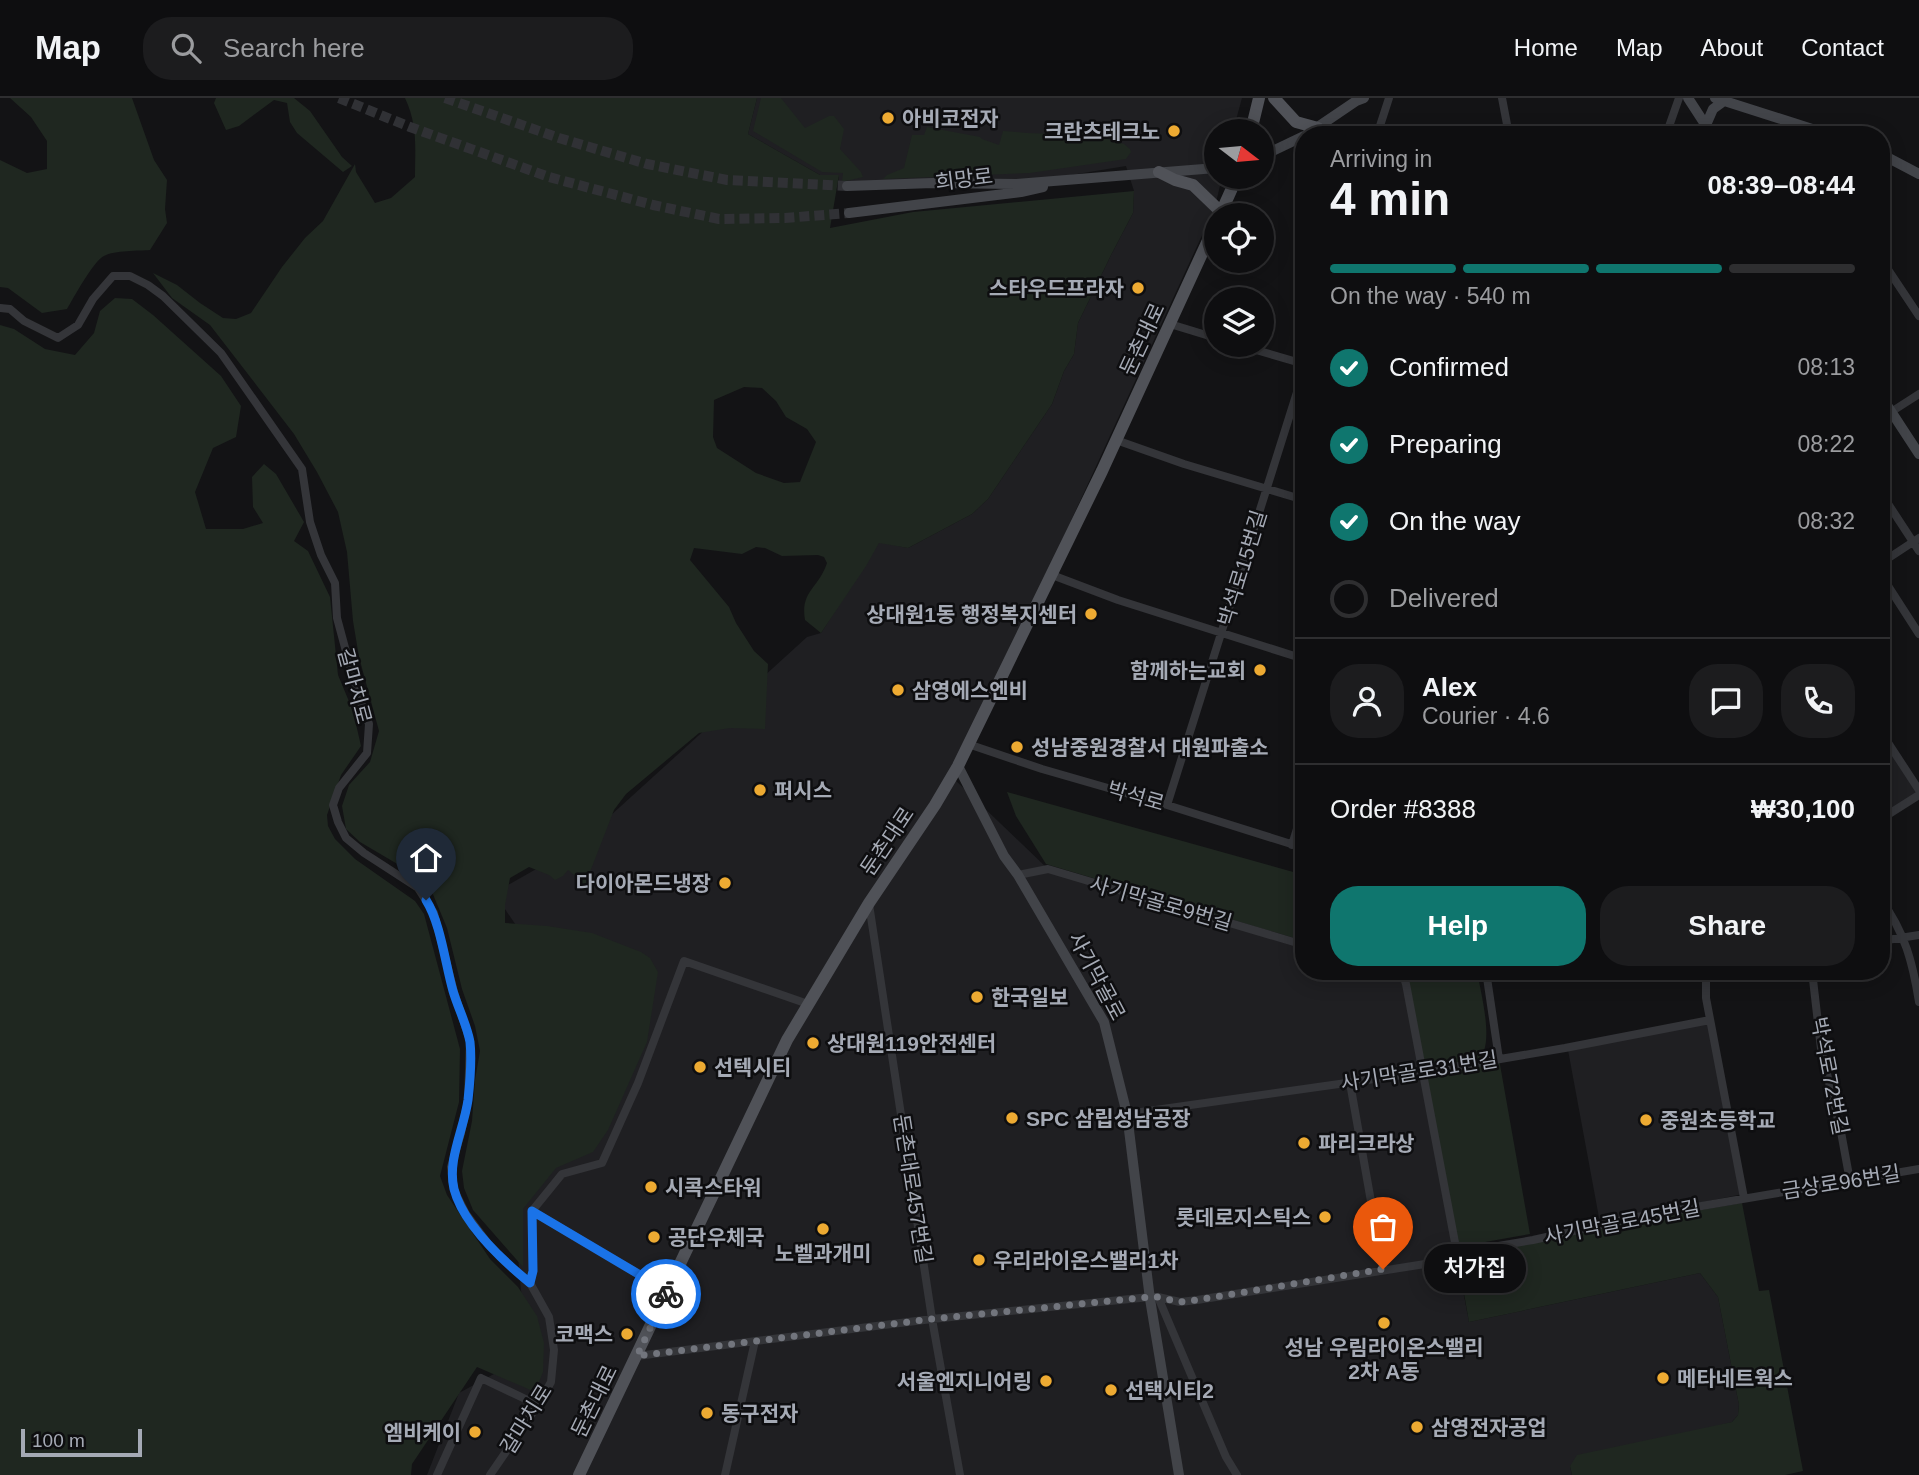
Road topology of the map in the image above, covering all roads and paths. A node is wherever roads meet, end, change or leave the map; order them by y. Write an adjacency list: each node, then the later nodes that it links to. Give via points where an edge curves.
1 (1259, 98): 9 (main road)
2 (1274, 98): 10 (main road)
3 (1364, 98): 11 (main road)
4 (1389, 98): 12 (street)
5 (1502, 98): 13 (street)
6 (1679, 98): 14 (street)
7 (1688, 98): 15 (main road)
8 (1720, 99): 16 (main road); 17 (main road)
9 (1254, 119)
10 (1301, 126)
11 (1319, 126)
12 (1380, 126)
13 (1507, 126)
14 (1670, 126)
15 (1706, 126)
16 (1710, 126)
17 (1793, 126)
18 (1295, 140): 19 (main road)
19 (1274, 150)
20 (1890, 159): 23 (main road)
21 (1204, 169): 22 (main road, 희망로)
22 (1159, 172): 24 (main road, 희망로); 26 (main road, via 1193,185)
23 (1919, 174)
24 (1083, 177): 25 (main road, 희망로, via 1016,184); 27 (main road, 희망로, via 1021,192)
25 (847, 186)
26 (1208, 203)
27 (849, 213)
28 (1204, 250): 32 (main road, 둔촌대로)
29 (1890, 272): 31 (street)
30 (0, 308): 86 (street, 갈마치로, via 10,309 58,338 78,325 113,276 130,276 148,285 221,353 302,470 310,522 335,583 337,618 369,724 367,753 339,788 333,805 346,838 418,888 434,913 470,1041 468,1100 451,1167 454,1190 489,1245)
31 (1919, 316)
32 (1170, 324): 33 (street); 39 (main road, 둔촌대로)
33 (1204, 334)
34 (1274, 355): 35 (street)
35 (1295, 361)
36 (1919, 394): 38 (street)
37 (1295, 399): 41 (street, 박석로15번길)
38 (1891, 412): 40 (main road)
39 (1116, 439): 41 (street); 47 (main road, 둔촌대로)
40 (1919, 454)
41 (1267, 488): 42 (street); 49 (street, 박석로15번길)
42 (1295, 497)
43 (1890, 505): 44 (street)
44 (1916, 540): 45 (street); 46 (street)
45 (1919, 551)
46 (1890, 557)
47 (1052, 575): 49 (street); 52 (main road, 둔촌대로)
48 (1890, 589): 50 (street)
49 (1222, 633): 51 (street); 56 (street, 박석로15번길)
50 (1919, 634)
51 (1295, 656)
52 (968, 744): 54 (main road, 둔촌대로); 56 (street, 박석로)
53 (1890, 746): 55 (street)
54 (958, 766): 61 (main road, 사기막골로); 62 (main road, 둔촌대로)
55 (1919, 793): 57 (street)
56 (1167, 805): 59 (street, 박석로)
57 (1890, 813)
58 (1295, 835): 59 (street)
59 (1292, 845): 60 (street, 박석로)
60 (1295, 846)
61 (1018, 875): 67 (street, 사기막골로9번길, via 1048,869); 78 (main road, 사기막골로, via 1104,1022)
62 (869, 903): 73 (main road, 둔촌대로); 89 (street, 둔촌대로457번길)
63 (1890, 912): 65 (street)
64 (1919, 935): 65 (street)
65 (1904, 938): 66 (street); 72 (street)
66 (1890, 940)
67 (1295, 941)
68 (1405, 980): 76 (street)
69 (1487, 980): 75 (street)
70 (1707, 980): 74 (street)
71 (1813, 980): 80 (street, 박석로72번길, via 1821,1049)
72 (1919, 1002)
73 (808, 1004): 83 (street, via 684,961 602,1163 562,1174); 87 (main road, 둔촌대로)
74 (1710, 1020): 75 (street, 사기막골로31번길); 82 (street)
75 (1499, 1059): 76 (street, 사기막골로31번길)
76 (1423, 1072): 77 (street, 사기막골로31번길); 84 (street)
77 (1350, 1083): 78 (street, 사기막골로31번길); 85 (street)
78 (1126, 1114): 88 (main road, 사기막골로)
79 (1919, 1169): 80 (street, 금상로96번길)
80 (1850, 1181): 81 (street, 금상로96번길)
81 (1763, 1195): 82 (street, 사기막골로45번길)
82 (1744, 1198): 84 (street, 사기막골로45번길)
83 (532, 1211): 86 (street); 87 (street)
84 (1457, 1254): 85 (street, 사기막골로45번길, via 1444,1261)
85 (1383, 1269): 88 (street, 사기막골로45번길, via 1197,1300)
86 (530, 1283): 92 (street, 갈마치로, via 549,1317 554,1350 551,1382)
87 (667, 1291): 91 (main road, 둔촌대로)
88 (1154, 1297): 89 (street, 사기막골로45번길); 98 (main road, 사기막골로); 99 (street)
89 (932, 1319): 90 (street, 사기막골로45번길); 97 (street, 둔촌대로457번길)
90 (755, 1342): 91 (street, 사기막골로45번길); 96 (street)
91 (637, 1356): 95 (main road, 둔촌대로)
92 (538, 1405): 93 (street, via 481,1378); 94 (street, 갈마치로)
93 (437, 1475)
94 (490, 1475)
95 (579, 1475)
96 (724, 1475)
97 (960, 1475)
98 (1179, 1475)
99 (1237, 1475)

